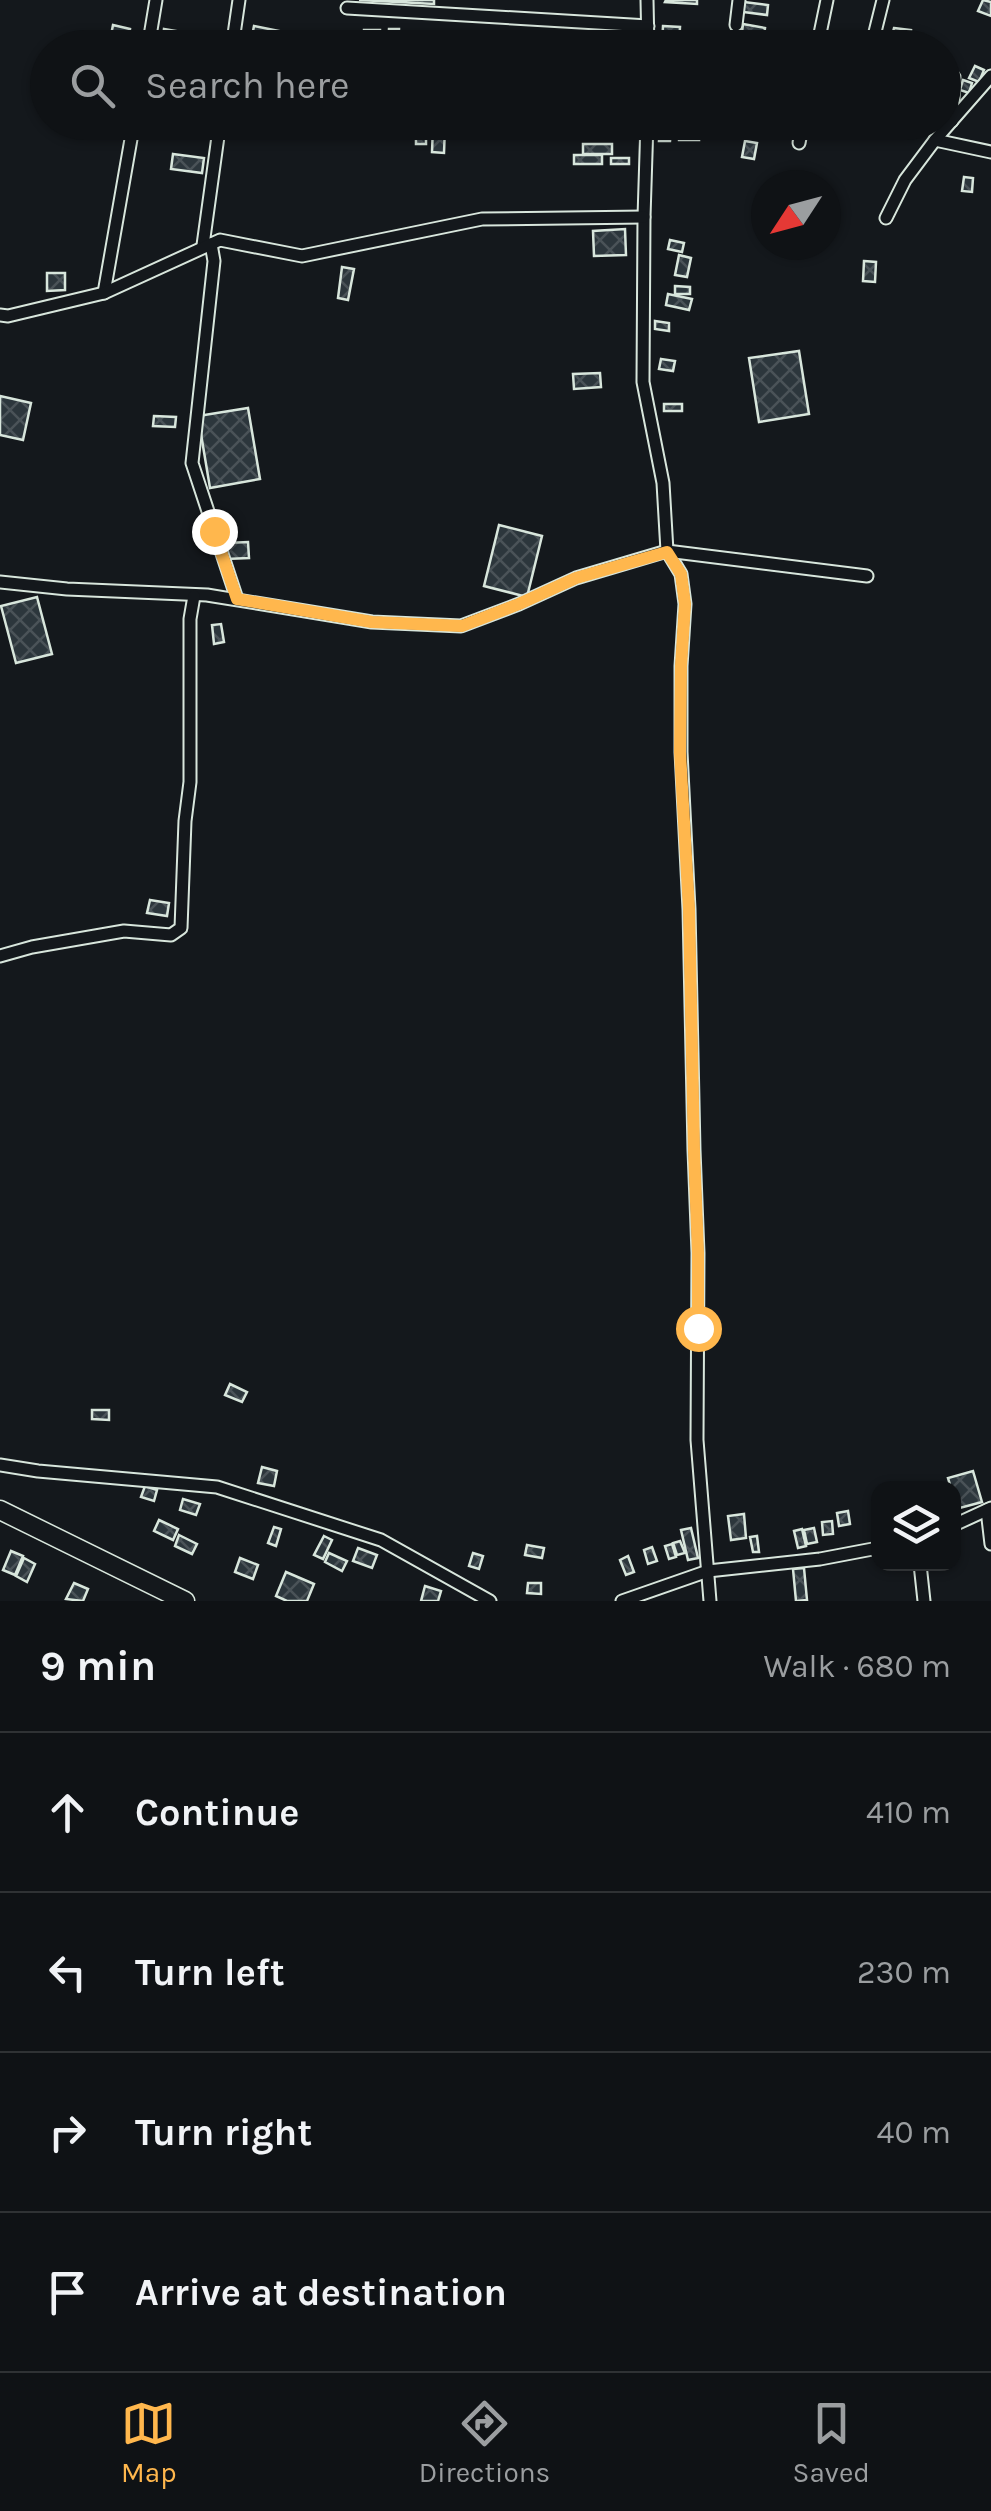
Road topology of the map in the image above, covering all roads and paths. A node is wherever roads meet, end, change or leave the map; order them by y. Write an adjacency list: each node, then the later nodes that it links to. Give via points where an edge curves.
1 (156, 0): 10 (street)
2 (239, 0): 11 (street)
3 (647, 0): 9 (street)
4 (739, 0): 8 (street)
5 (827, 0): 13 (street)
6 (883, 0): 14 (street)
7 (347, 8): 9 (street)
8 (736, 25)
9 (648, 26): 12 (street)
10 (151, 30)
11 (235, 30)
12 (648, 30)
13 (821, 30)
14 (876, 30)
15 (991, 76): 16 (street)
16 (961, 110)
17 (131, 140): 27 (street)
18 (218, 140): 26 (street)
19 (646, 140): 24 (street)
20 (799, 140): 22 (street)
21 (935, 140): 23 (street); 25 (street)
22 (798, 143)
23 (991, 152)
24 (644, 217): 26 (street, via 482,219 302,256 220,240); 29 (street, via 644,382 664,483)
25 (886, 218)
26 (207, 245): 27 (street); 33 (street, via 214,261 192,464)
27 (104, 292): 28 (street)
28 (0, 316)
29 (667, 552): 30 (street); 33 (street, via 576,578 462,626 372,622); 42 (street, via 681,574 685,604 680,752 698,1253 697,1440)
30 (866, 576)
31 (0, 582): 32 (street)
32 (194, 596): 33 (street); 34 (street, via 181,928 171,935 124,932)
33 (237, 599)
34 (0, 956)
35 (0, 1465): 44 (street, via 217,1487 381,1540)
36 (989, 1509): 38 (street); 39 (street)
37 (0, 1510): 43 (main road)
38 (961, 1522)
39 (991, 1544)
40 (871, 1549): 42 (street)
41 (921, 1571): 47 (street)
42 (708, 1572): 45 (street); 46 (street)
43 (185, 1601)
44 (490, 1601)
45 (622, 1601)
46 (710, 1601)
47 (924, 1601)

